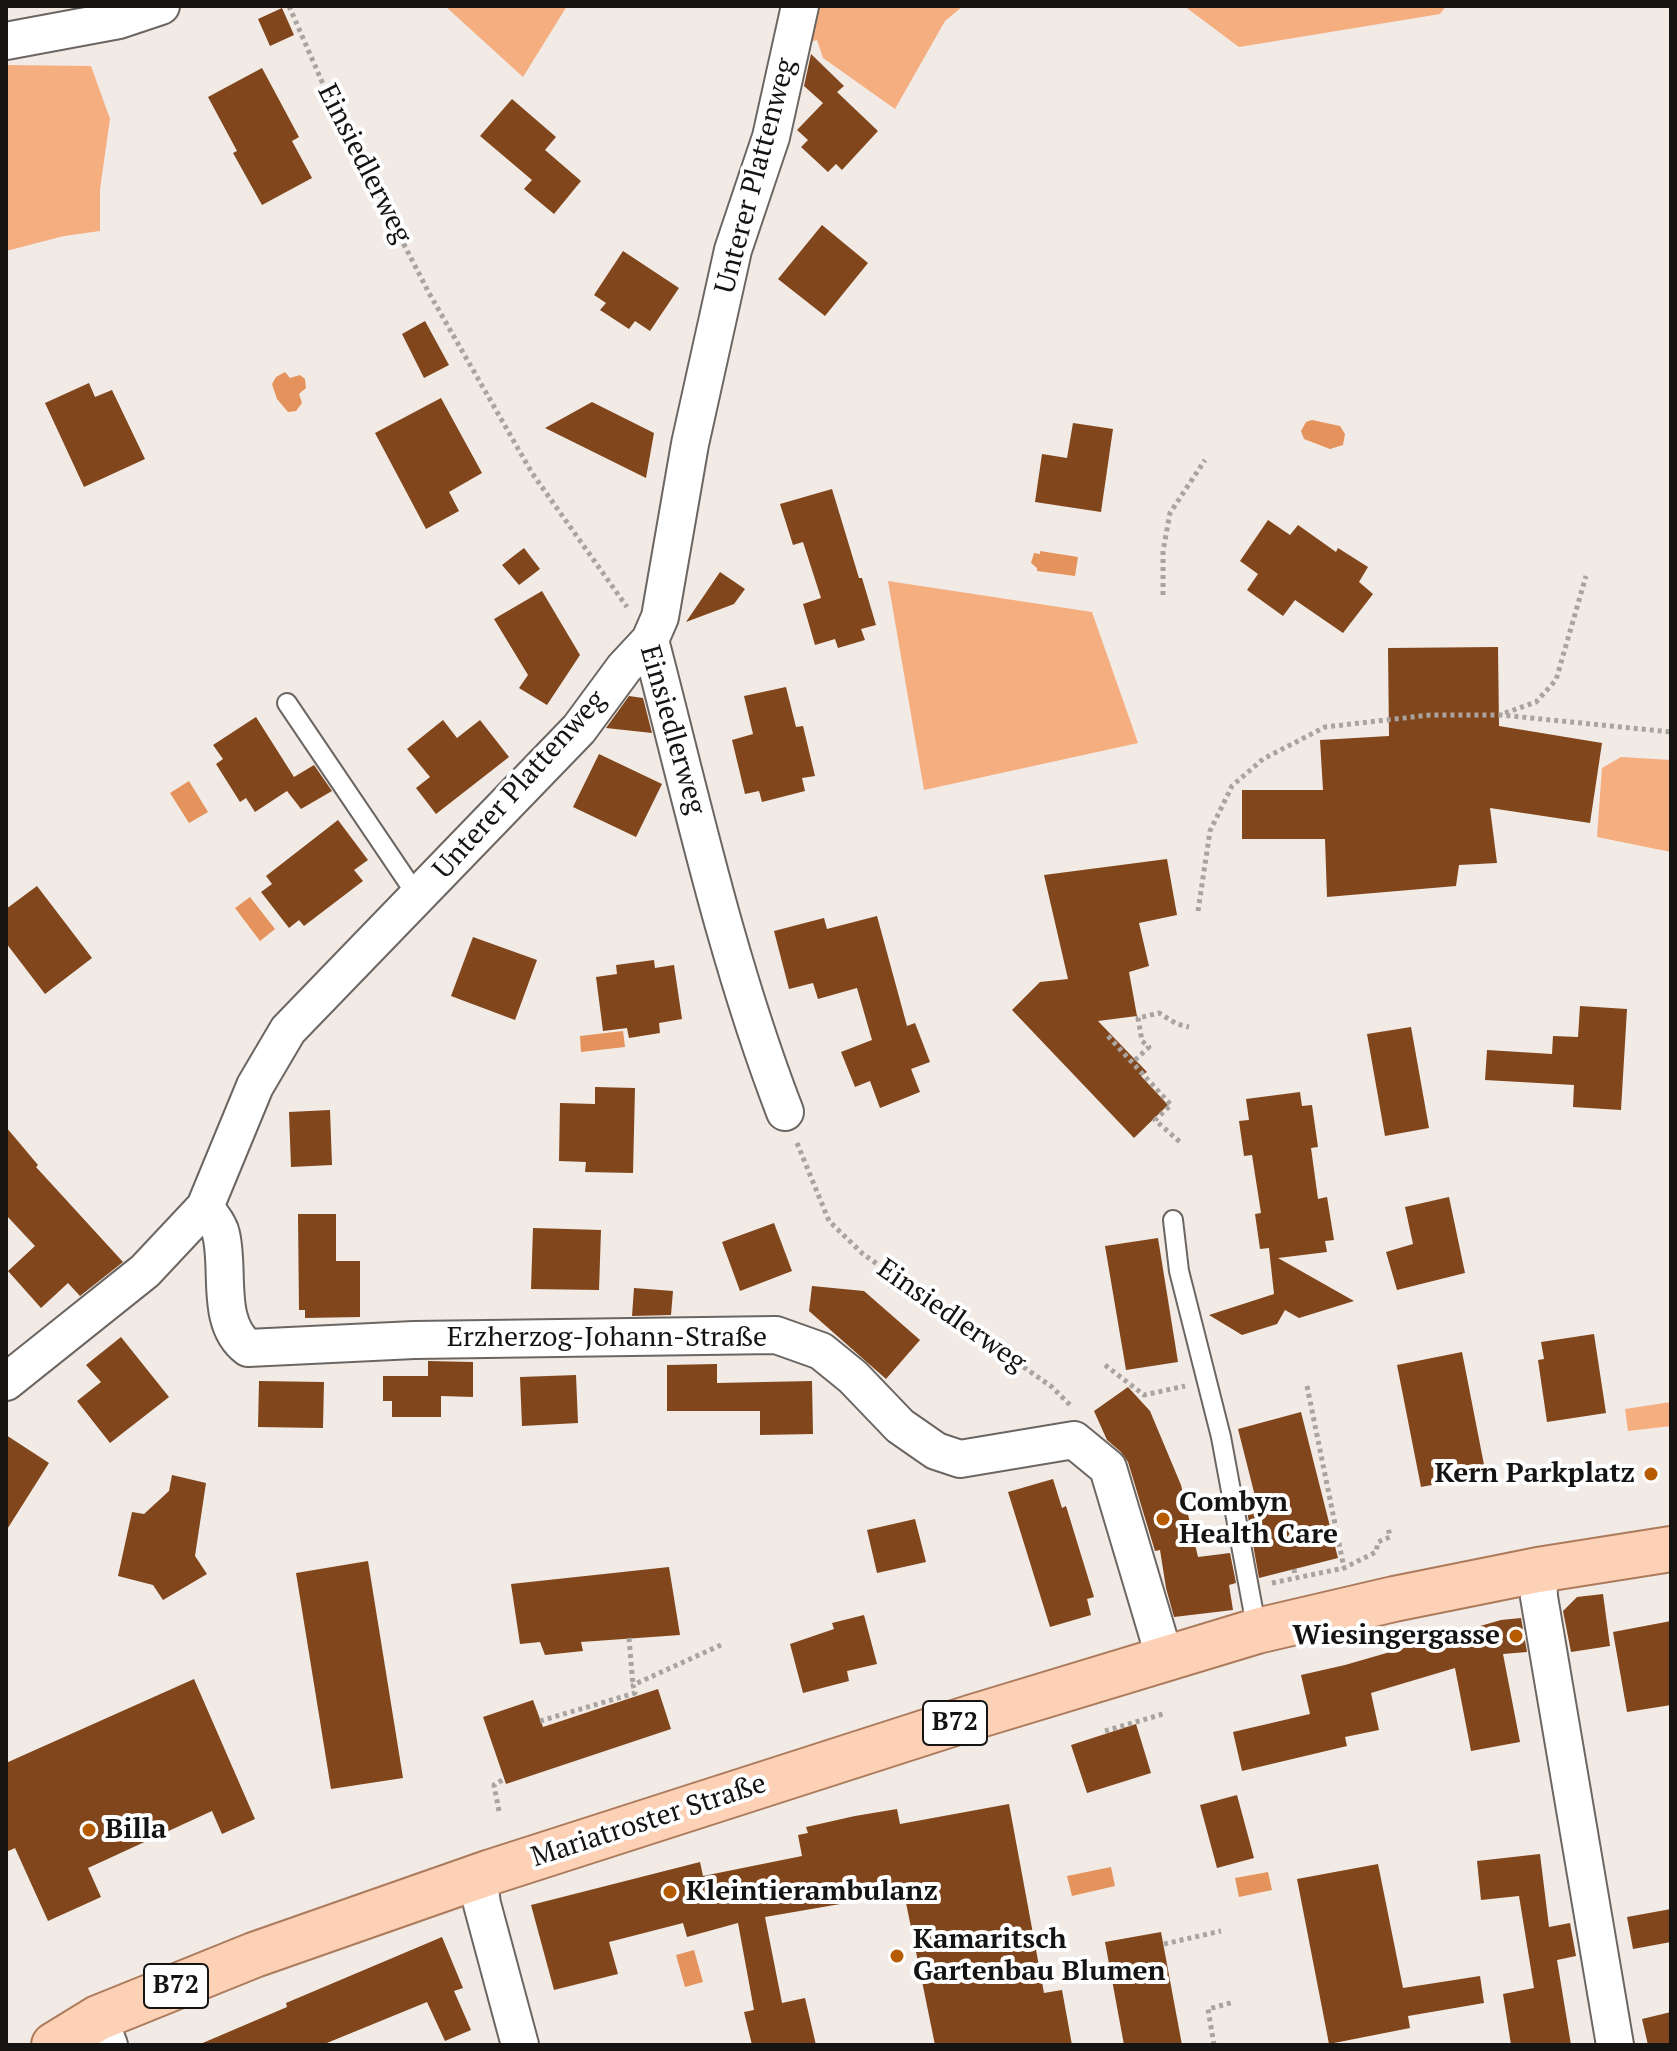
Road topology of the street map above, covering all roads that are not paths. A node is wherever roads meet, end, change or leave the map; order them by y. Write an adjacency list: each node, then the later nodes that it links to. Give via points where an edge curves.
1 (161, 6): 3 (street)
2 (800, 6): 5 (street, Unterer Plattenweg, via 771,137 733,250 690,444 660,617)
3 (118, 13): 4 (street)
4 (6, 41)
5 (650, 640): 7 (street, Unterer Plattenweg, via 579,729); 8 (street, Einsiedlerweg, via 725,927 760,1049)
6 (287, 703): 7 (lane)
7 (418, 897): 9 (street, Unterer Plattenweg, via 288,1030 255,1086)
8 (785, 1112)
9 (205, 1207): 11 (street, Unterer Plattenweg, via 145,1271); 15 (street, Erzherzog-Johann-Straße, via 221,1230 229,1323 248,1348 776,1335 821,1351 900,1426 936,1451 960,1459 1074,1440 1108,1468)
10 (1173, 1220): 14 (lane, via 1179,1271 1221,1437)
11 (6, 1382)
12 (1671, 1549): 13 (main road, Mariatroster Straße / B72)
13 (1538, 1570): 14 (main road, Mariatroster Straße / B72); 20 (street)
14 (1257, 1631): 15 (main road, Mariatroster Straße / B72)
15 (1165, 1659): 16 (main road, Mariatroster Straße / B72)
16 (478, 1876): 17 (main road, Mariatroster Straße / B72, via 254,1955); 19 (street)
17 (104, 2032): 18 (main road, Mariatroster Straße / B72)
18 (54, 2045)
19 (520, 2045)
20 (1615, 2045)

